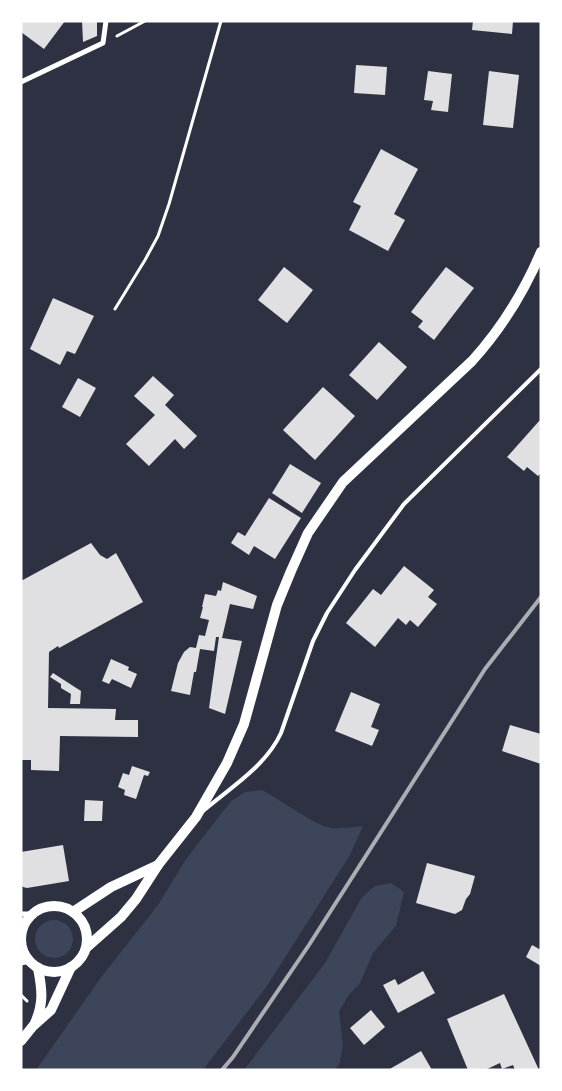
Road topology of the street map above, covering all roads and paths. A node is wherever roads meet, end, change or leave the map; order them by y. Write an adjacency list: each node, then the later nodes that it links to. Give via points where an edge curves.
1 (106, 21): 4 (street)
2 (145, 21): 4 (path)
3 (221, 21): 7 (path, via 158,236)
4 (103, 43): 5 (street)
5 (21, 82)
6 (541, 252): 9 (main road, via 515,303 488,343 342,482 308,533 278,605 244,724)
7 (115, 308)
8 (541, 369): 9 (lane, via 404,504 327,613 313,641 275,746 261,762)
9 (196, 817): 10 (main road)
10 (158, 865): 11 (main road, via 111,887); 14 (main road, via 121,917)
11 (73, 912): 13 (main road, via 53,906); 14 (main road, via 85,928)
12 (21, 914): 13 (street)
13 (33, 914): 15 (main road, via 22,932 23,947)
14 (86, 948): 16 (main road, via 83,956)
15 (30, 964): 16 (main road, via 55,972); 17 (main road, via 43,993 40,1013)
16 (71, 967): 17 (main road, via 51,1010)
17 (33, 1026): 18 (main road)
18 (21, 1041)

